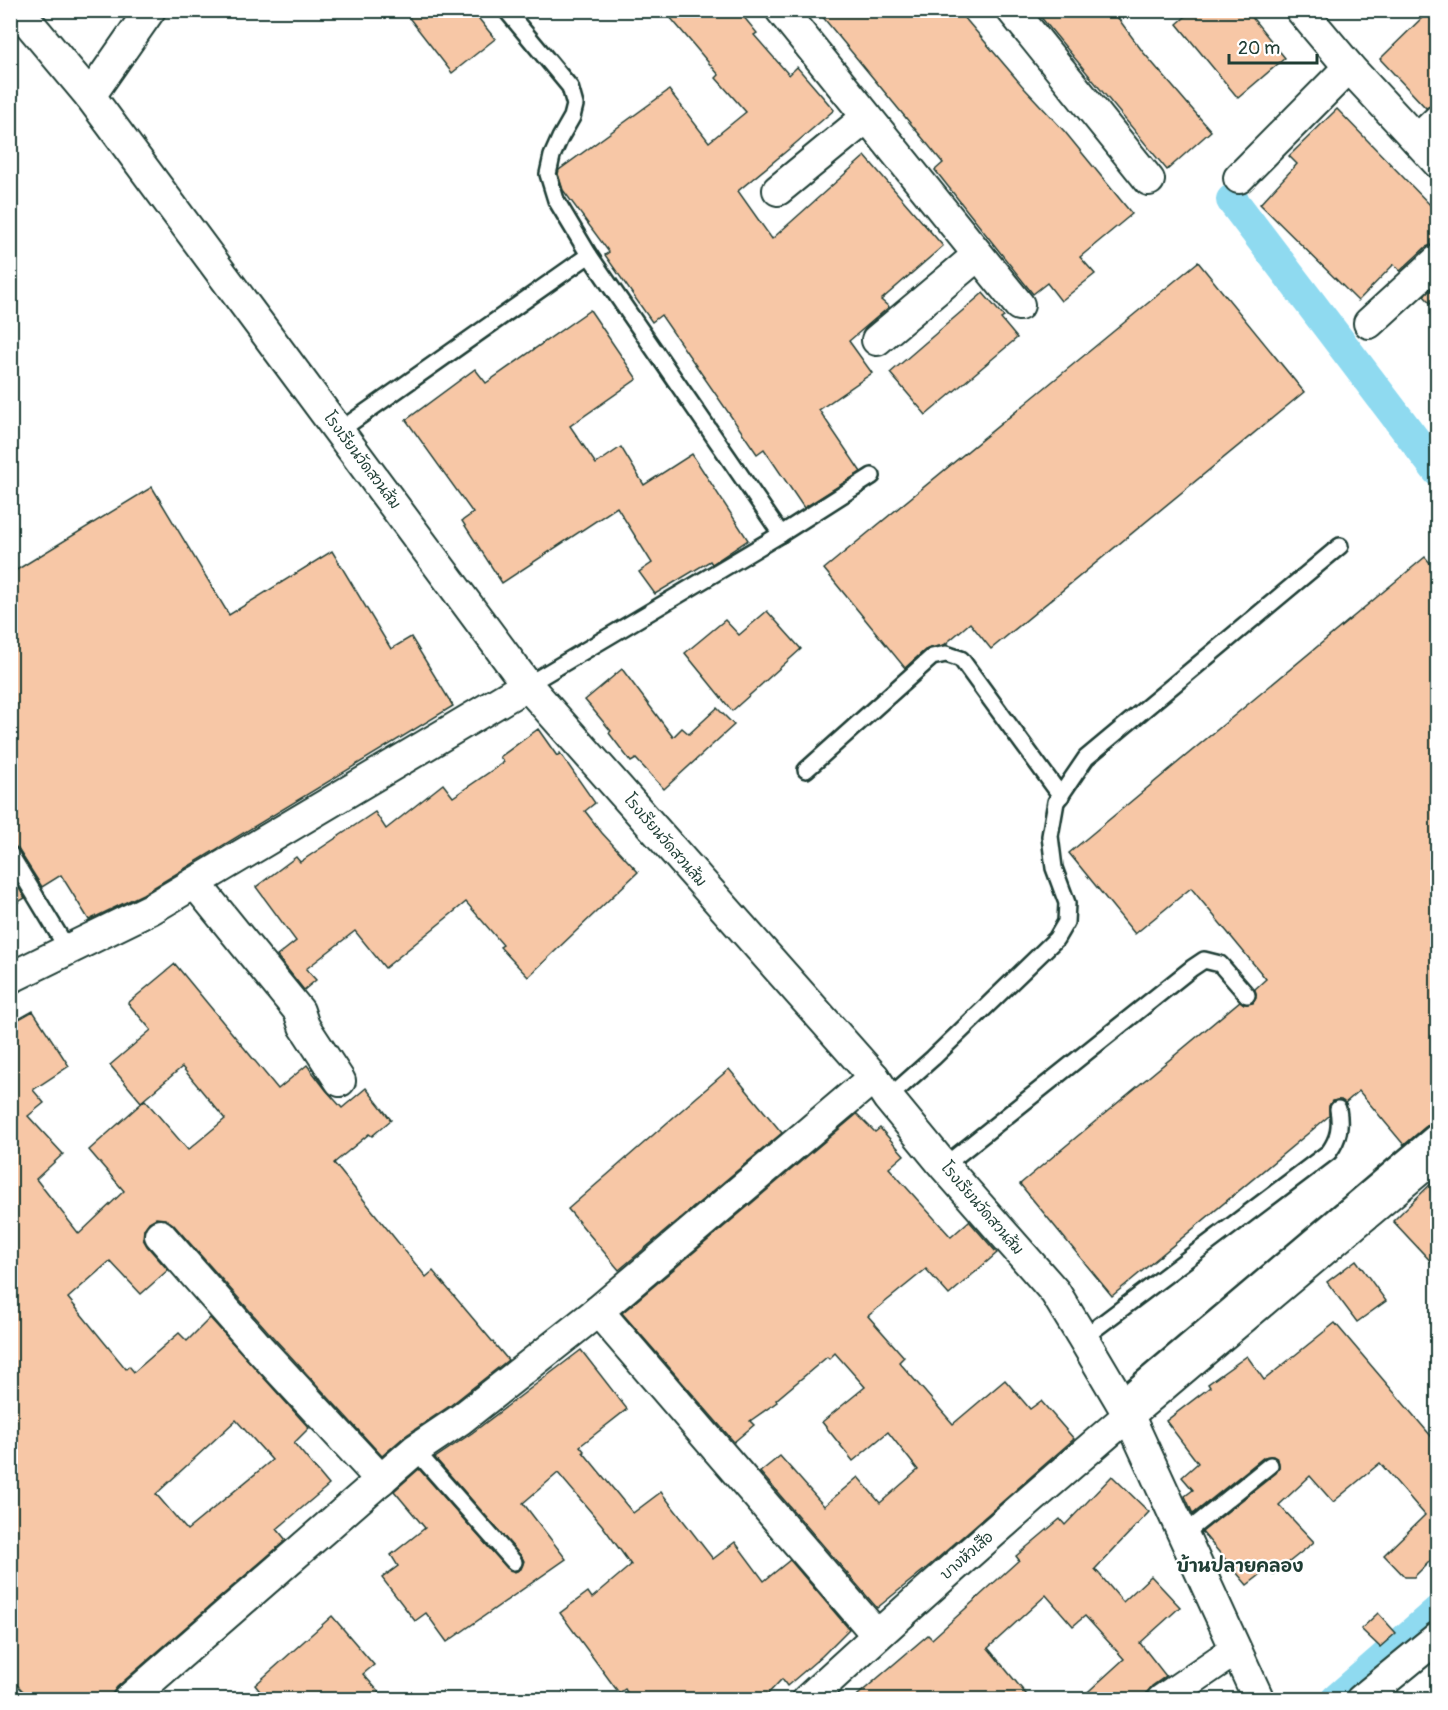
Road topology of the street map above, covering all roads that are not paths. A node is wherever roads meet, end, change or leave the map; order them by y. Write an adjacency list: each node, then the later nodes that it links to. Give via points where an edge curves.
1 (18, 10): 8 (street, โรงเรียนวัดสวนส้ม)
2 (150, 10): 8 (street)
3 (506, 10): 15 (lane, via 570,87 575,105 572,117 548,174 556,200)
4 (1012, 10): 13 (street)
5 (1301, 10): 7 (street)
6 (790, 14): 9 (street)
7 (1349, 67): 10 (street); 12 (street)
8 (90, 96): 21 (street, โรงเรียนวัดสวนส้ม)
9 (867, 117): 14 (street); 16 (street)
10 (1427, 130): 11 (street)
11 (1437, 163)
12 (1239, 178)
13 (1149, 180)
14 (778, 190)
15 (589, 255): 21 (lane); 23 (lane)
16 (978, 255): 18 (street); 20 (street)
17 (1437, 260): 19 (street)
18 (1019, 305)
19 (1370, 323)
20 (877, 340)
21 (339, 431): 25 (street, โรงเรียนวัดสวนส้ม)
22 (872, 476): 23 (lane)
23 (781, 534): 25 (lane)
24 (1340, 546): 27 (lane, via 1086,758)
25 (527, 685): 29 (street); 34 (street, โรงเรียนวัดสวนส้ม)
26 (806, 770): 27 (lane, via 932,657 946,654 961,659)
27 (1061, 796): 34 (lane, via 1056,802 1050,836 1054,868 1067,903 1066,922 1056,939 933,1058)
28 (10, 854): 30 (lane)
29 (195, 883): 30 (street); 33 (street, via 299,1011 304,1026)
30 (68, 950): 31 (street)
31 (10, 978)
32 (1247, 995): 38 (lane, via 1220,964 1204,960)
33 (340, 1081)
34 (881, 1087): 38 (street, โรงเรียนวัดสวนส้ม); 40 (street)
35 (1338, 1109): 41 (lane, via 1338,1139 1329,1152)
36 (1437, 1129): 42 (lane)
37 (1437, 1154): 42 (street, บางหัวเสือ)
38 (945, 1166): 41 (street, โรงเรียนวัดสวนส้ม, via 1055,1292)
39 (160, 1235): 45 (street)
40 (598, 1311): 43 (street, via 461,1419); 48 (street)
41 (1083, 1338): 42 (street, โรงเรียนวัดสวนส้ม)
42 (1123, 1407): 46 (street, โรงเรียนวัดสวนส้ม); 48 (street, บางหัวเสือ)
43 (415, 1450): 45 (street); 47 (lane)
44 (1270, 1465): 46 (lane)
45 (381, 1480): 51 (street)
46 (1183, 1535): 50 (street, โรงเรียนวัดสวนส้ม)
47 (514, 1562)
48 (877, 1635): 52 (street, บางหัวเสือ)
49 (1437, 1637): 55 (street)
50 (1235, 1650): 53 (street); 54 (street, โรงเรียนวัดสวนส้ม)
51 (128, 1700)
52 (807, 1700)
53 (1162, 1700)
54 (1259, 1700)
55 (1361, 1700)

